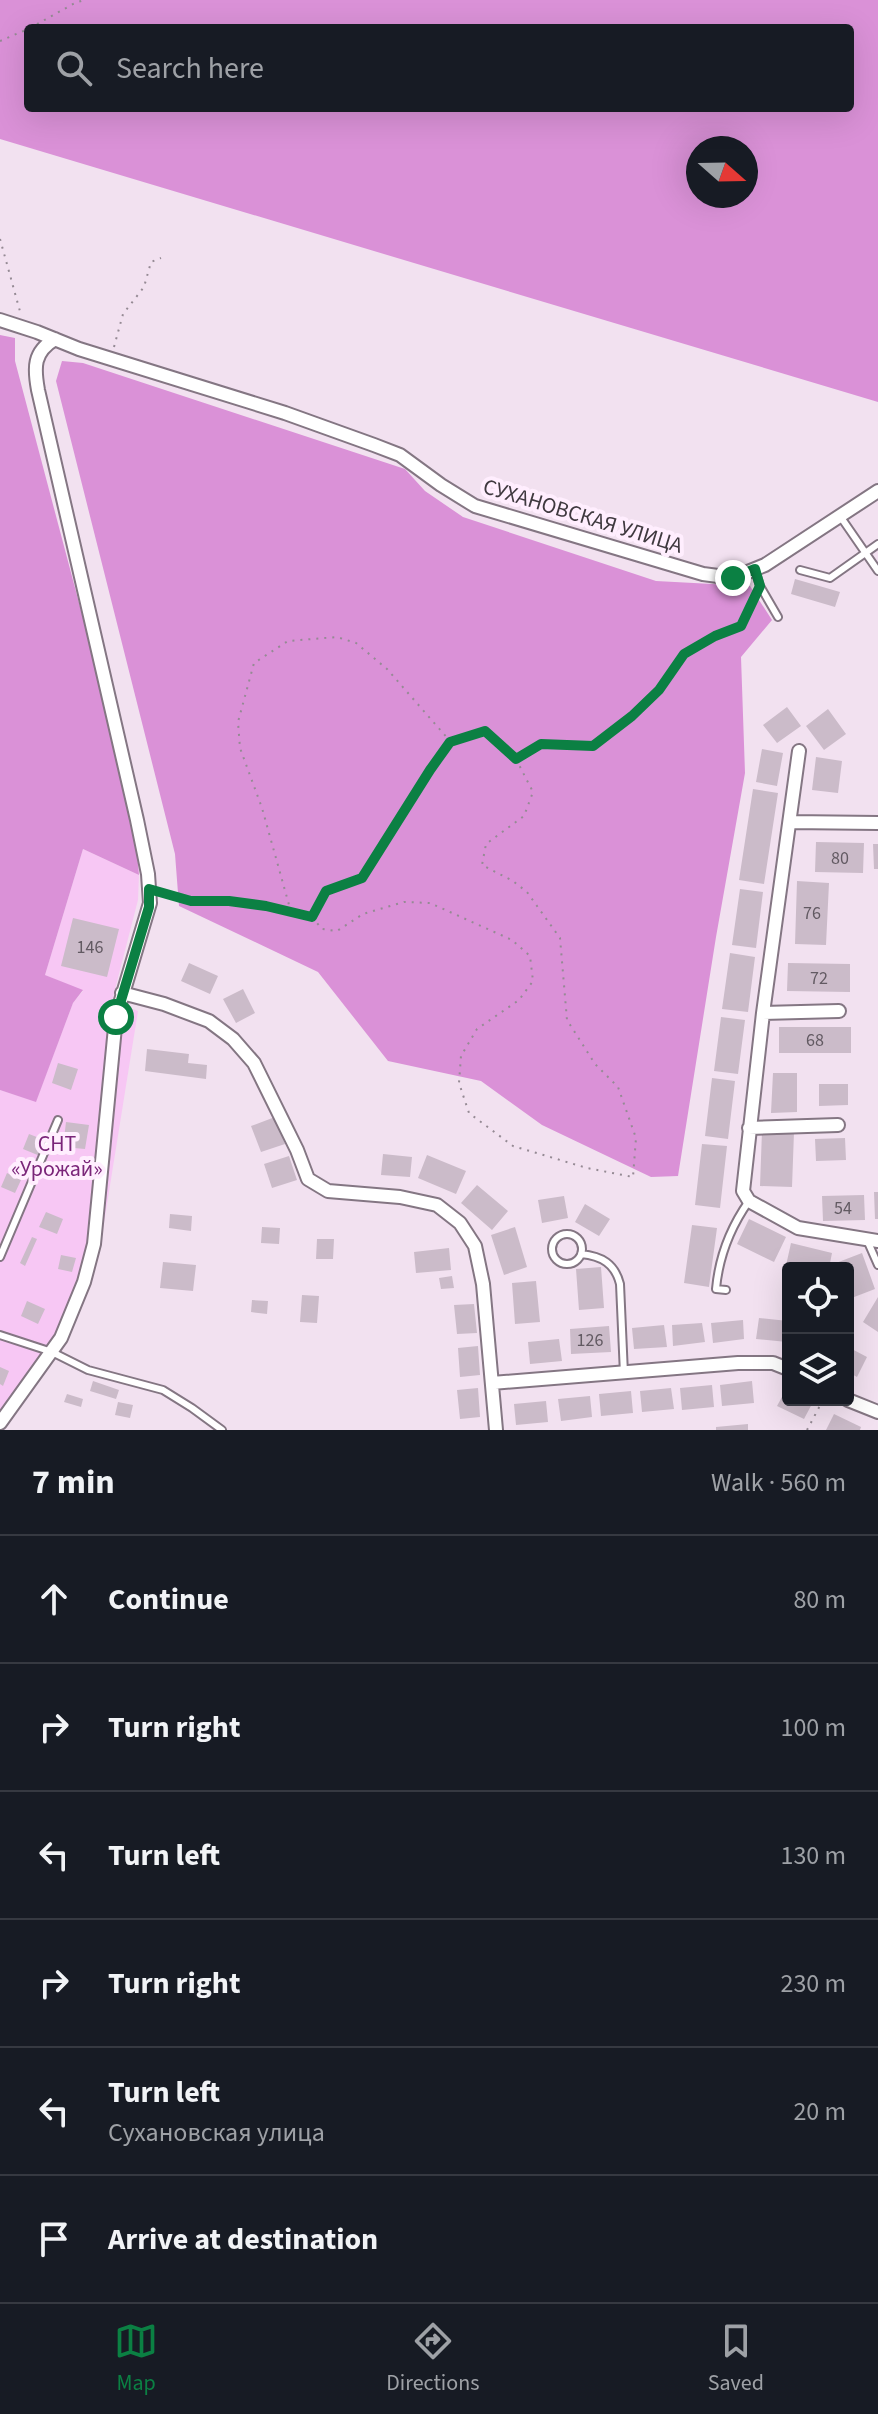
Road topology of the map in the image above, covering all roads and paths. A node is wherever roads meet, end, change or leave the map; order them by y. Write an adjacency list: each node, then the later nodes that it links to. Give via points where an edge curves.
1 (84, 0): 2 (path)
2 (38, 24)
3 (24, 31): 4 (path)
4 (0, 41)
5 (0, 239): 8 (path, via 21,314)
6 (161, 258): 10 (path, via 151,262 144,287 123,314)
7 (0, 320): 8 (street, СУХАНОВСКАЯ УЛИЦА)
8 (19, 326): 9 (street, СУХАНОВСКАЯ УЛИЦА)
9 (55, 339): 10 (street, СУХАНОВСКАЯ УЛИЦА); 25 (street, via 34,369)
10 (109, 359): 15 (street, СУХАНОВСКАЯ УЛИЦА, via 400,455 475,506 703,574 733,578)
11 (878, 491): 12 (street, СУХАНОВСКАЯ УЛИЦА)
12 (840, 516): 14 (lane); 15 (street, СУХАНОВСКАЯ УЛИЦА)
13 (878, 544): 14 (lane)
14 (865, 552): 16 (lane, via 830,578); 17 (lane)
15 (755, 569): 18 (lane)
16 (800, 570)
17 (878, 571)
18 (760, 586): 19 (lane); 22 (path, via 741,626 684,654 659,690 593,746 541,744)
19 (778, 617)
20 (450, 742): 22 (path, via 485,731); 26 (path, via 387,669 356,643 337,637 288,641 254,663 238,722 240,748); 27 (path, via 362,878 326,891)
21 (799, 751): 23 (street)
22 (516, 759): 27 (path, via 533,792 524,816 486,844 482,865 527,892 560,938 567,1020 595,1064 618,1087 636,1138 633,1177 513,1146 469,1113 459,1083 461,1056 477,1029 519,1000 533,981 530,956 512,940 430,903 404,902 363,914 337,931 322,929)
23 (790, 822): 24 (street); 30 (street)
24 (878, 823)
25 (149, 889): 26 (path, via 191,901 229,901); 28 (street, via 149,907)
26 (291, 912): 27 (path)
27 (312, 917)
28 (122, 993): 41 (street, via 94,1244 84,1282); 44 (street, via 209,1021 233,1039 254,1063 308,1179 328,1191 437,1205 460,1223 475,1246 483,1284)
29 (839, 1011): 30 (street)
30 (763, 1013): 33 (street)
31 (58, 1120): 37 (lane)
32 (838, 1125): 33 (street)
33 (749, 1128): 34 (street, via 743,1191)
34 (749, 1201): 35 (street, via 798,1228); 39 (lane, via 719,1260 716,1289)
35 (873, 1241): 38 (lane)
36 (581, 1254): 36 (lane, via 581,1243 573,1235 561,1235 553,1243 553,1255 562,1263 573,1263); 43 (lane, via 602,1258 617,1274)
37 (0, 1257)
38 (878, 1265)
39 (726, 1290)
40 (0, 1335): 41 (lane)
41 (52, 1352): 48 (street); 49 (lane, via 88,1370 163,1390)
42 (782, 1367): 43 (street, via 738,1363)
43 (624, 1374): 44 (street)
44 (492, 1383): 50 (street)
45 (854, 1402): 47 (street)
46 (820, 1406): 51 (path)
47 (878, 1412)
48 (0, 1423)
49 (222, 1430)
50 (496, 1430)
51 (807, 1430)

